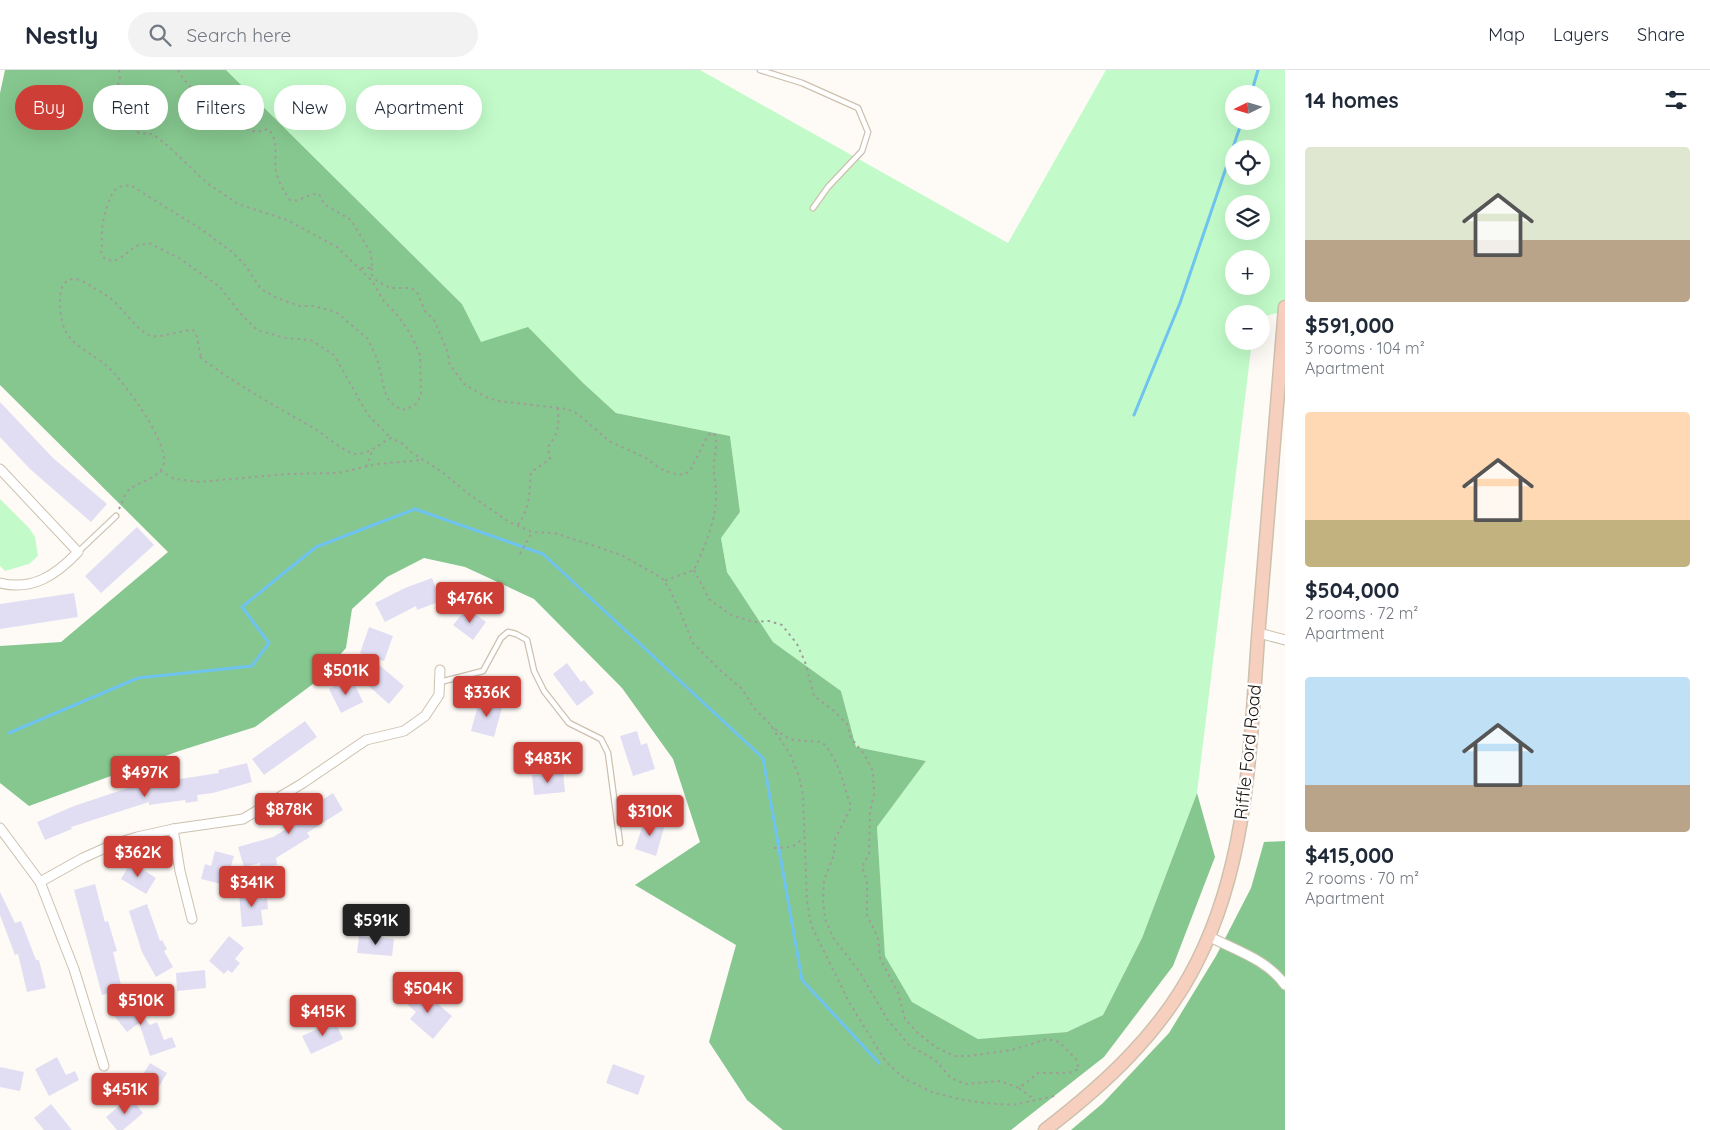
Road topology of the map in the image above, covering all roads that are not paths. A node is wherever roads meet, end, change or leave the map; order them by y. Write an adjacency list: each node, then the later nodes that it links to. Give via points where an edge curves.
1 (760, 70): 2 (lane, via 802,83 858,108 868,132 862,152 828,187)
2 (813, 208)
3 (1285, 307): 4 (street, Riffle Ford Road)
4 (1285, 311): 5 (street, Riffle Ford Road)
5 (1284, 335): 10 (street, Riffle Ford Road)
6 (0, 469): 8 (street)
7 (116, 516): 8 (lane)
8 (78, 552): 9 (street, via 42,581 23,586)
9 (0, 583)
10 (1259, 633): 11 (street); 19 (street, Riffle Ford Road, via 1245,798 1228,883)
11 (1285, 640)
12 (440, 670): 13 (street)
13 (440, 682): 15 (street, via 439,695 425,716 404,732 366,740 304,784 243,820); 16 (lane, via 483,672 501,638 508,632 526,640 534,671 544,691 569,723 601,739 608,753)
14 (0, 828): 17 (street)
15 (173, 829): 17 (street, via 114,844); 18 (street)
16 (620, 842)
17 (40, 882): 21 (street, via 74,969)
18 (192, 919)
19 (1208, 936): 20 (street, via 1267,966); 22 (street, Riffle Ford Road, via 1198,962 1178,996 1128,1060)
20 (1285, 986)
21 (104, 1066)
22 (1044, 1130)

